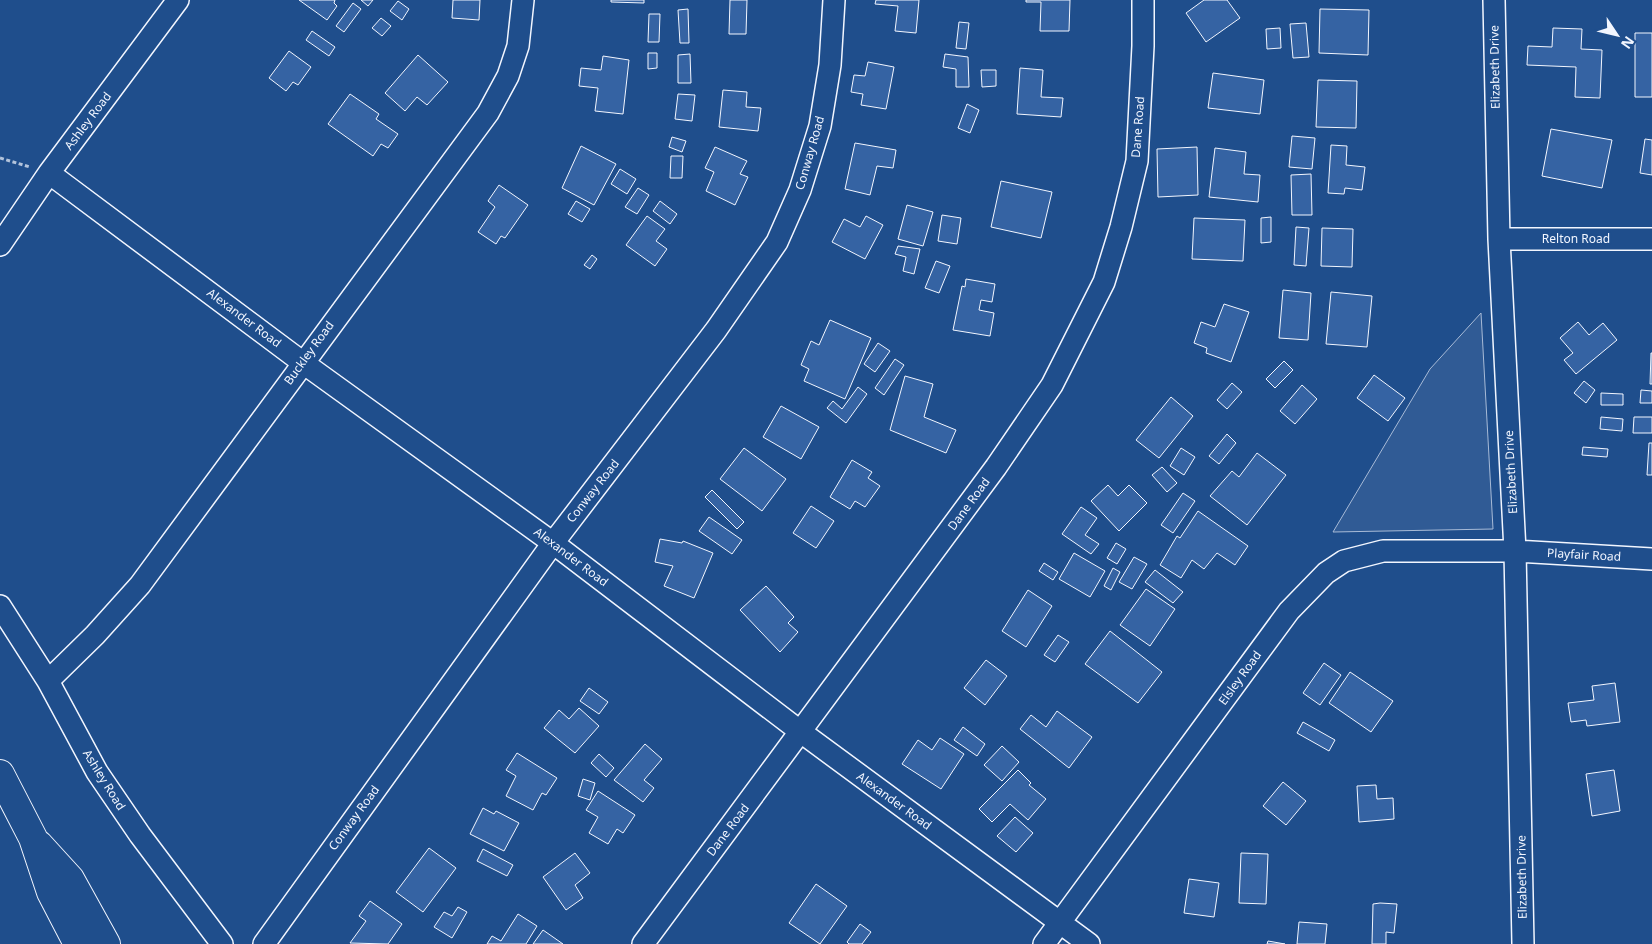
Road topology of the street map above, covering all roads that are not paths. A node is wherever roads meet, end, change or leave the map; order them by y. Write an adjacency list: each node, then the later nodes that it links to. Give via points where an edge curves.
1 (178, 0): 6 (street, Ashley Road)
2 (523, 0): 10 (street, Buckley Road, via 518,46 508,76 488,113)
3 (834, 0): 11 (street, Conway Road, via 830,65 820,126 800,190 777,242 716,330)
4 (1143, 0): 16 (street, Dane Road, via 1137,161 1104,282 1052,385 996,467)
5 (1494, 0): 7 (street, Elizabeth Drive)
6 (50, 173): 9 (street, Ashley Road); 10 (street, Alexander Road)
7 (1499, 239): 8 (street, Relton Road); 12 (street, Elizabeth Drive)
8 (1652, 239)
9 (0, 245)
10 (302, 362): 11 (street, Alexander Road); 15 (street, Buckley Road, via 140,585)
11 (553, 543): 16 (street, Alexander Road); 23 (street, Conway Road)
12 (1515, 551): 13 (street, Playfair Road); 19 (street, Elsley Road, via 1382,551 1344,561 1326,573 1289,611); 27 (street, Elizabeth Drive)
13 (1652, 559)
14 (0, 606): 15 (street, Ashley Road)
15 (48, 681): 22 (street, Ashley Road, via 97,772)
16 (801, 732): 19 (street, Alexander Road); 24 (street, Dane Road)
17 (0, 774): 18 (main road)
18 (34, 838): 20 (main road, via 50,892); 21 (main road, via 70,879)
19 (1060, 923): 25 (street, Elsley Road); 26 (street, Alexander Road)
20 (78, 944)
21 (106, 944)
22 (222, 944)
23 (264, 944)
24 (643, 944)
25 (1044, 944)
26 (1089, 944)
27 (1524, 944)

